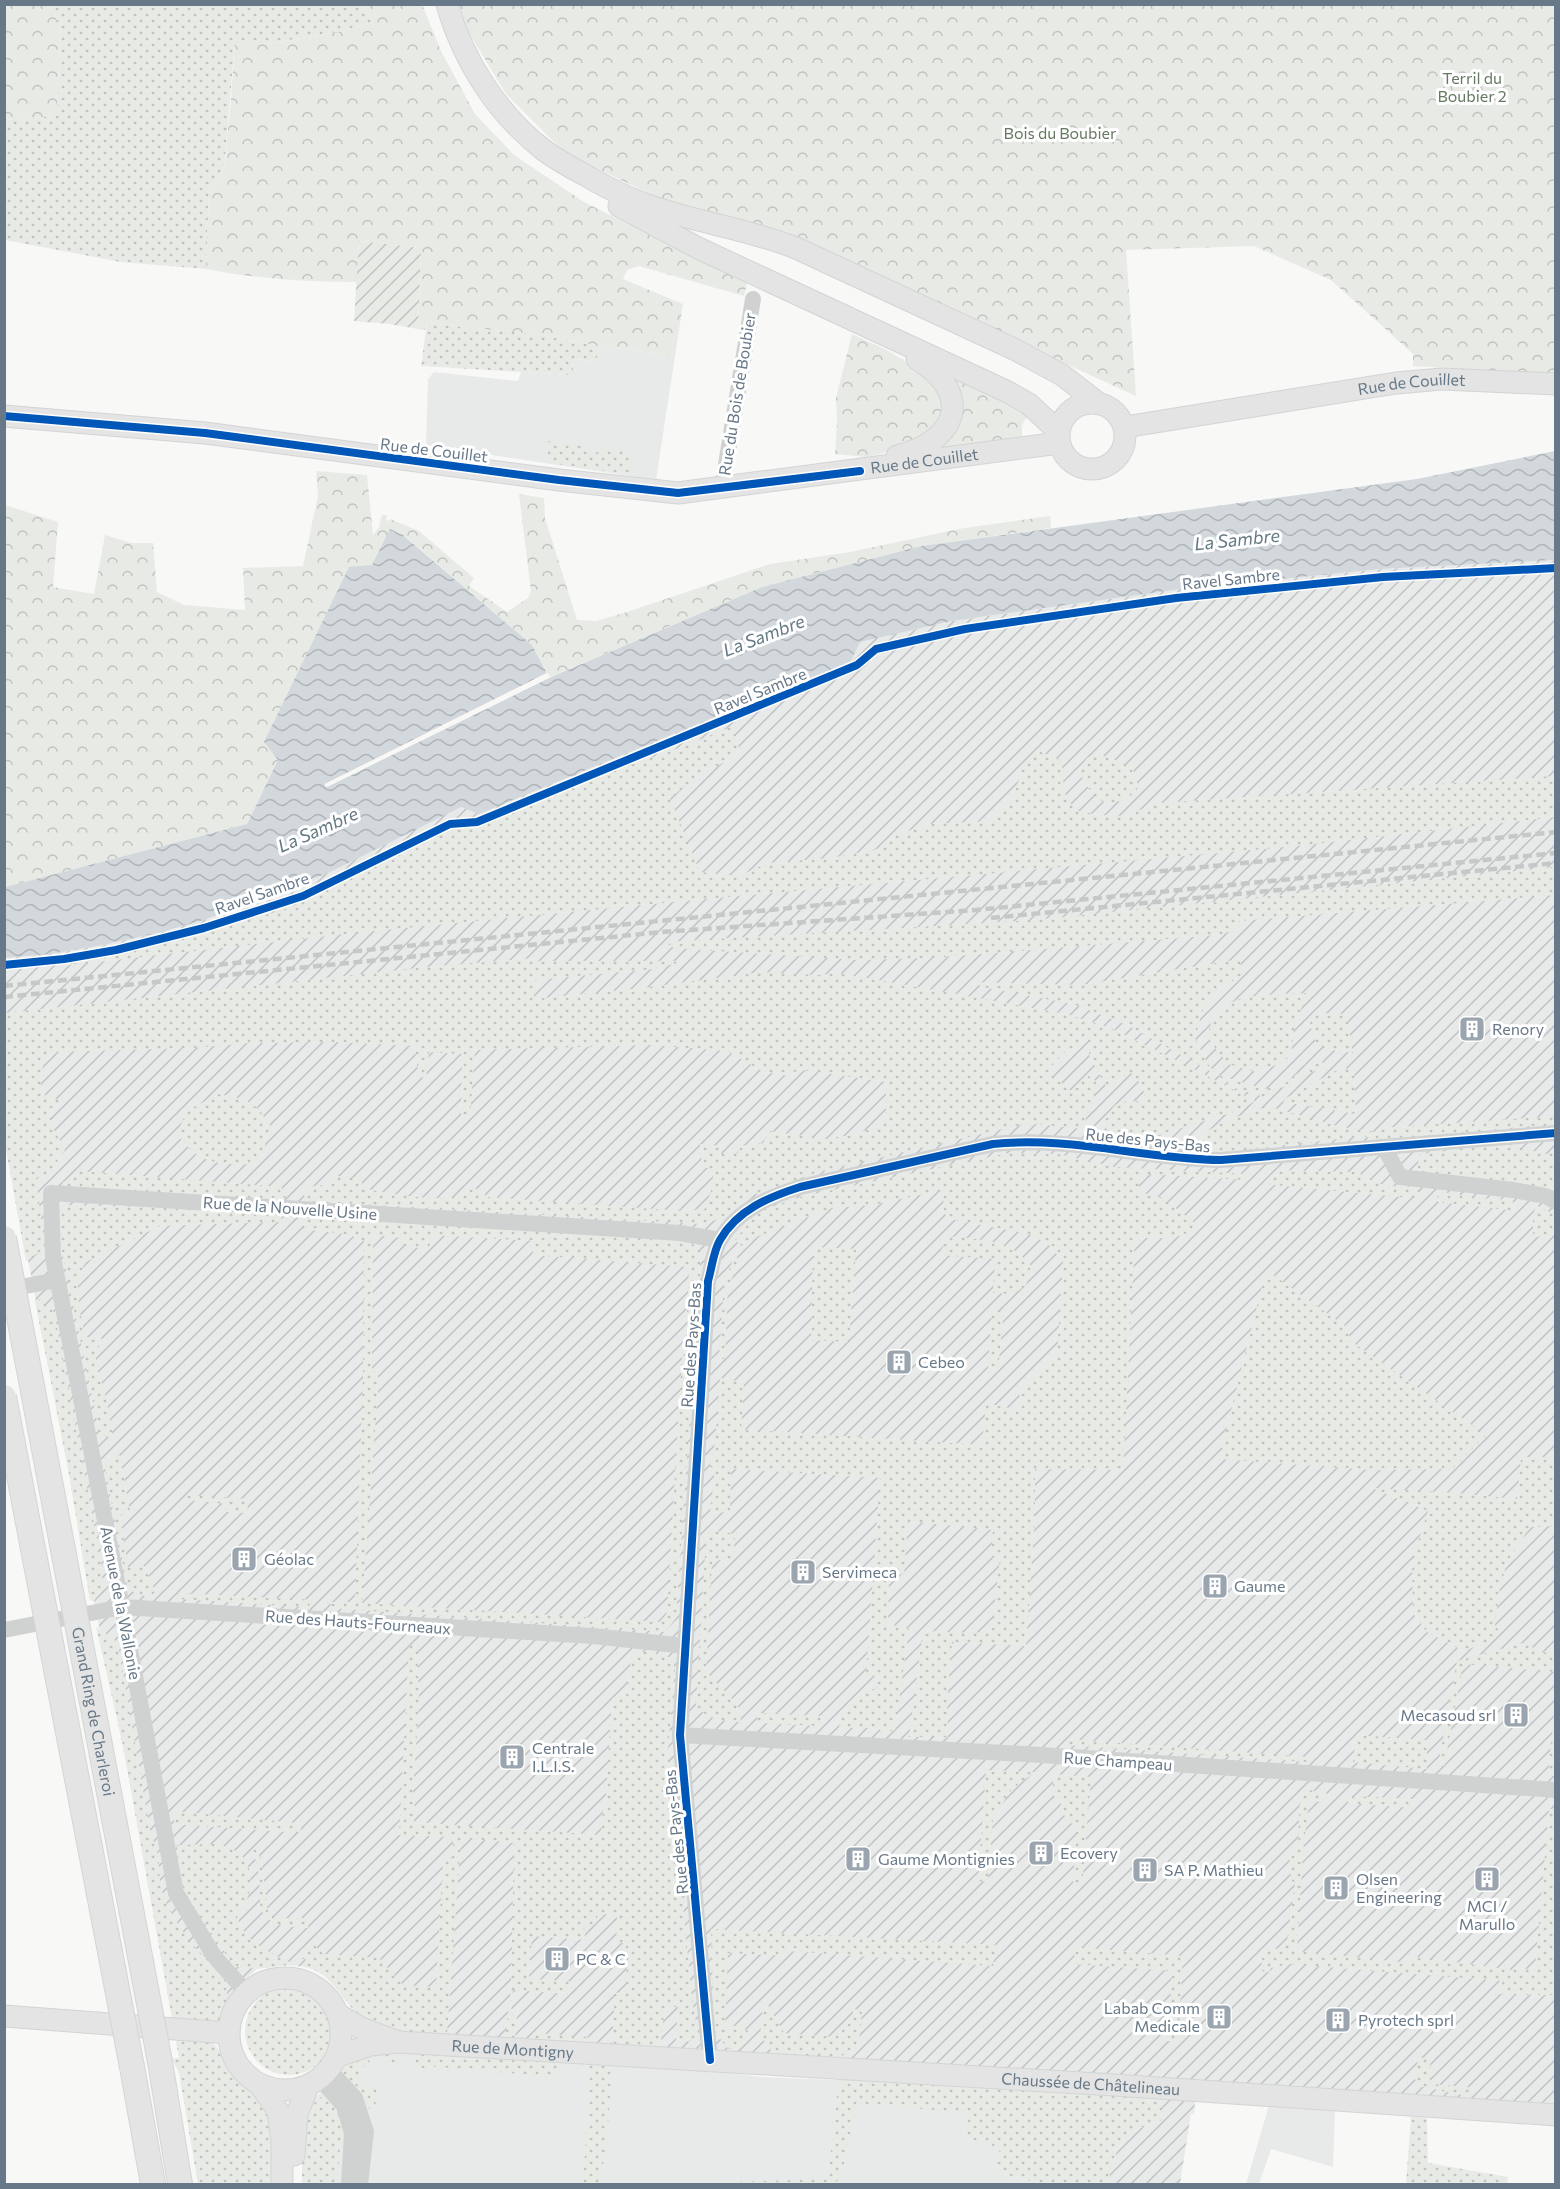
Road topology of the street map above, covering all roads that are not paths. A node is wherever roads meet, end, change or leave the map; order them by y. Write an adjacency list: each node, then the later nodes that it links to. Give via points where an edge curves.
1 (435, 4): 4 (main road, via 448,41 475,92 538,159 698,248)
2 (447, 4): 6 (main road, via 461,43 486,88 512,121 563,163 641,203 796,248 1017,350 1062,375)
3 (753, 299): 11 (street, Rue du Bois de Boubier)
4 (853, 320): 9 (main road, via 1029,404); 10 (main road, via 939,375 952,400 952,412 940,436 918,450 876,459)
5 (1556, 384): 8 (main road, Rue de Couillet, via 1442,379 1396,383)
6 (1097, 402): 8 (main road, via 1118,414); 9 (main road, via 1072,409 1064,418)
7 (4, 416): 11 (main road, Rue de Couillet, via 205,433 678,493)
8 (1125, 427): 9 (main road, via 1124,447 1118,457 1109,465 1094,469 1072,463)
9 (1059, 438): 10 (main road, Rue de Couillet)
10 (860, 471): 11 (main road, Rue de Couillet)
11 (722, 489)
12 (1556, 1133): 13 (street, Rue des Pays-Bas)
13 (1384, 1148): 15 (street, via 1400,1177 1513,1190 1546,1196); 17 (street, Rue des Pays-Bas, via 1212,1160 1048,1143 993,1143 772,1196 739,1218)
14 (51, 1193): 17 (street, Rue de la Nouvelle Usine, via 680,1233); 18 (street, Avenue de la Wallonie, via 52,1257)
15 (1556, 1202)
16 (4, 1238): 37 (highway, Grand Ring de Charleroi, bridge)
17 (720, 1240): 23 (street, Rue des Pays-Bas, via 708,1281)
18 (57, 1280): 19 (street); 21 (street, Avenue de la Wallonie)
19 (4, 1290)
20 (4, 1396): 36 (highway, Grand Ring de Charleroi, bridge)
21 (122, 1607): 22 (street, Rue des Hauts-Fourneaux); 23 (street, Rue des Hauts-Fourneaux, via 593,1636); 26 (street, Avenue de la Wallonie, via 176,1893 214,1956)
22 (4, 1629)
23 (685, 1646): 24 (street, Rue des Pays-Bas)
24 (680, 1735): 25 (street, Rue Champeau); 32 (street, Rue des Pays-Bas)
25 (1556, 1790)
26 (246, 1992): 27 (main road, via 271,1978 299,1978 324,1992); 29 (main road, via 233,2010)
27 (339, 2015): 30 (main road); 33 (main road, via 342,2036)
28 (4, 2016): 29 (main road)
29 (228, 2033): 34 (main road, via 232,2054 243,2072)
30 (399, 2042): 31 (main road, Rue de Montigny); 33 (main road, via 370,2045)
31 (626, 2055): 32 (main road, Chaussée de Châtelineau)
32 (710, 2060): 35 (main road, Chaussée de Châtelineau)
33 (324, 2073): 34 (main road, via 284,2091); 39 (main road, via 297,2114); 40 (street, via 344,2106 352,2133); 41 (street, via 356,2098 366,2132)
34 (260, 2085): 38 (main road, via 278,2111)
35 (1556, 2115)
36 (153, 2184)
37 (180, 2184)
38 (282, 2184)
39 (294, 2184)
40 (349, 2184)
41 (360, 2184)

